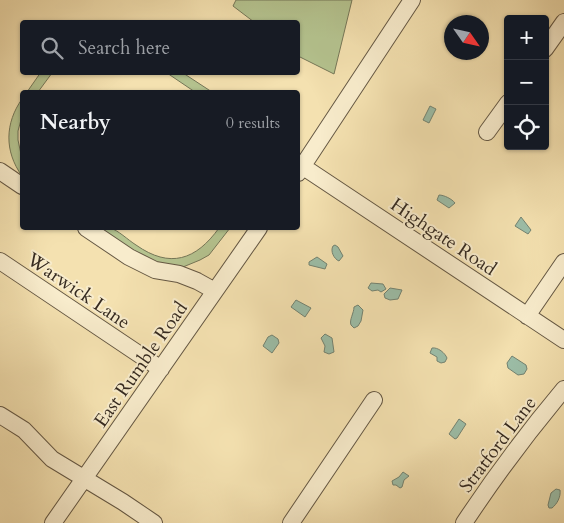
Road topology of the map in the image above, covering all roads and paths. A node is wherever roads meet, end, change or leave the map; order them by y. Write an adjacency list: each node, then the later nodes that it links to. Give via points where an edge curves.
1 (412, 0): 6 (street)
2 (564, 22): 3 (street)
3 (549, 43)
4 (507, 105): 5 (street)
5 (487, 132)
6 (300, 169): 14 (street, Highgate Road)
7 (0, 171): 8 (street)
8 (20, 185)
9 (89, 230): 13 (street, via 155,270 188,278)
10 (258, 230): 13 (street, East Rumble Road)
11 (0, 261): 16 (street, Warwick Lane)
12 (564, 262): 14 (street)
13 (215, 291): 16 (street, East Rumble Road)
14 (527, 316): 15 (street, Highgate Road)
15 (564, 340)
16 (161, 369): 20 (street, East Rumble Road)
17 (564, 389): 24 (street, Stratford Lane, via 492,480)
18 (374, 400): 23 (street)
19 (0, 414): 20 (street, via 24,430 52,459)
20 (83, 478): 21 (street, East Rumble Road); 22 (street)
21 (53, 523)
22 (154, 523)
23 (291, 523)
24 (464, 523)

